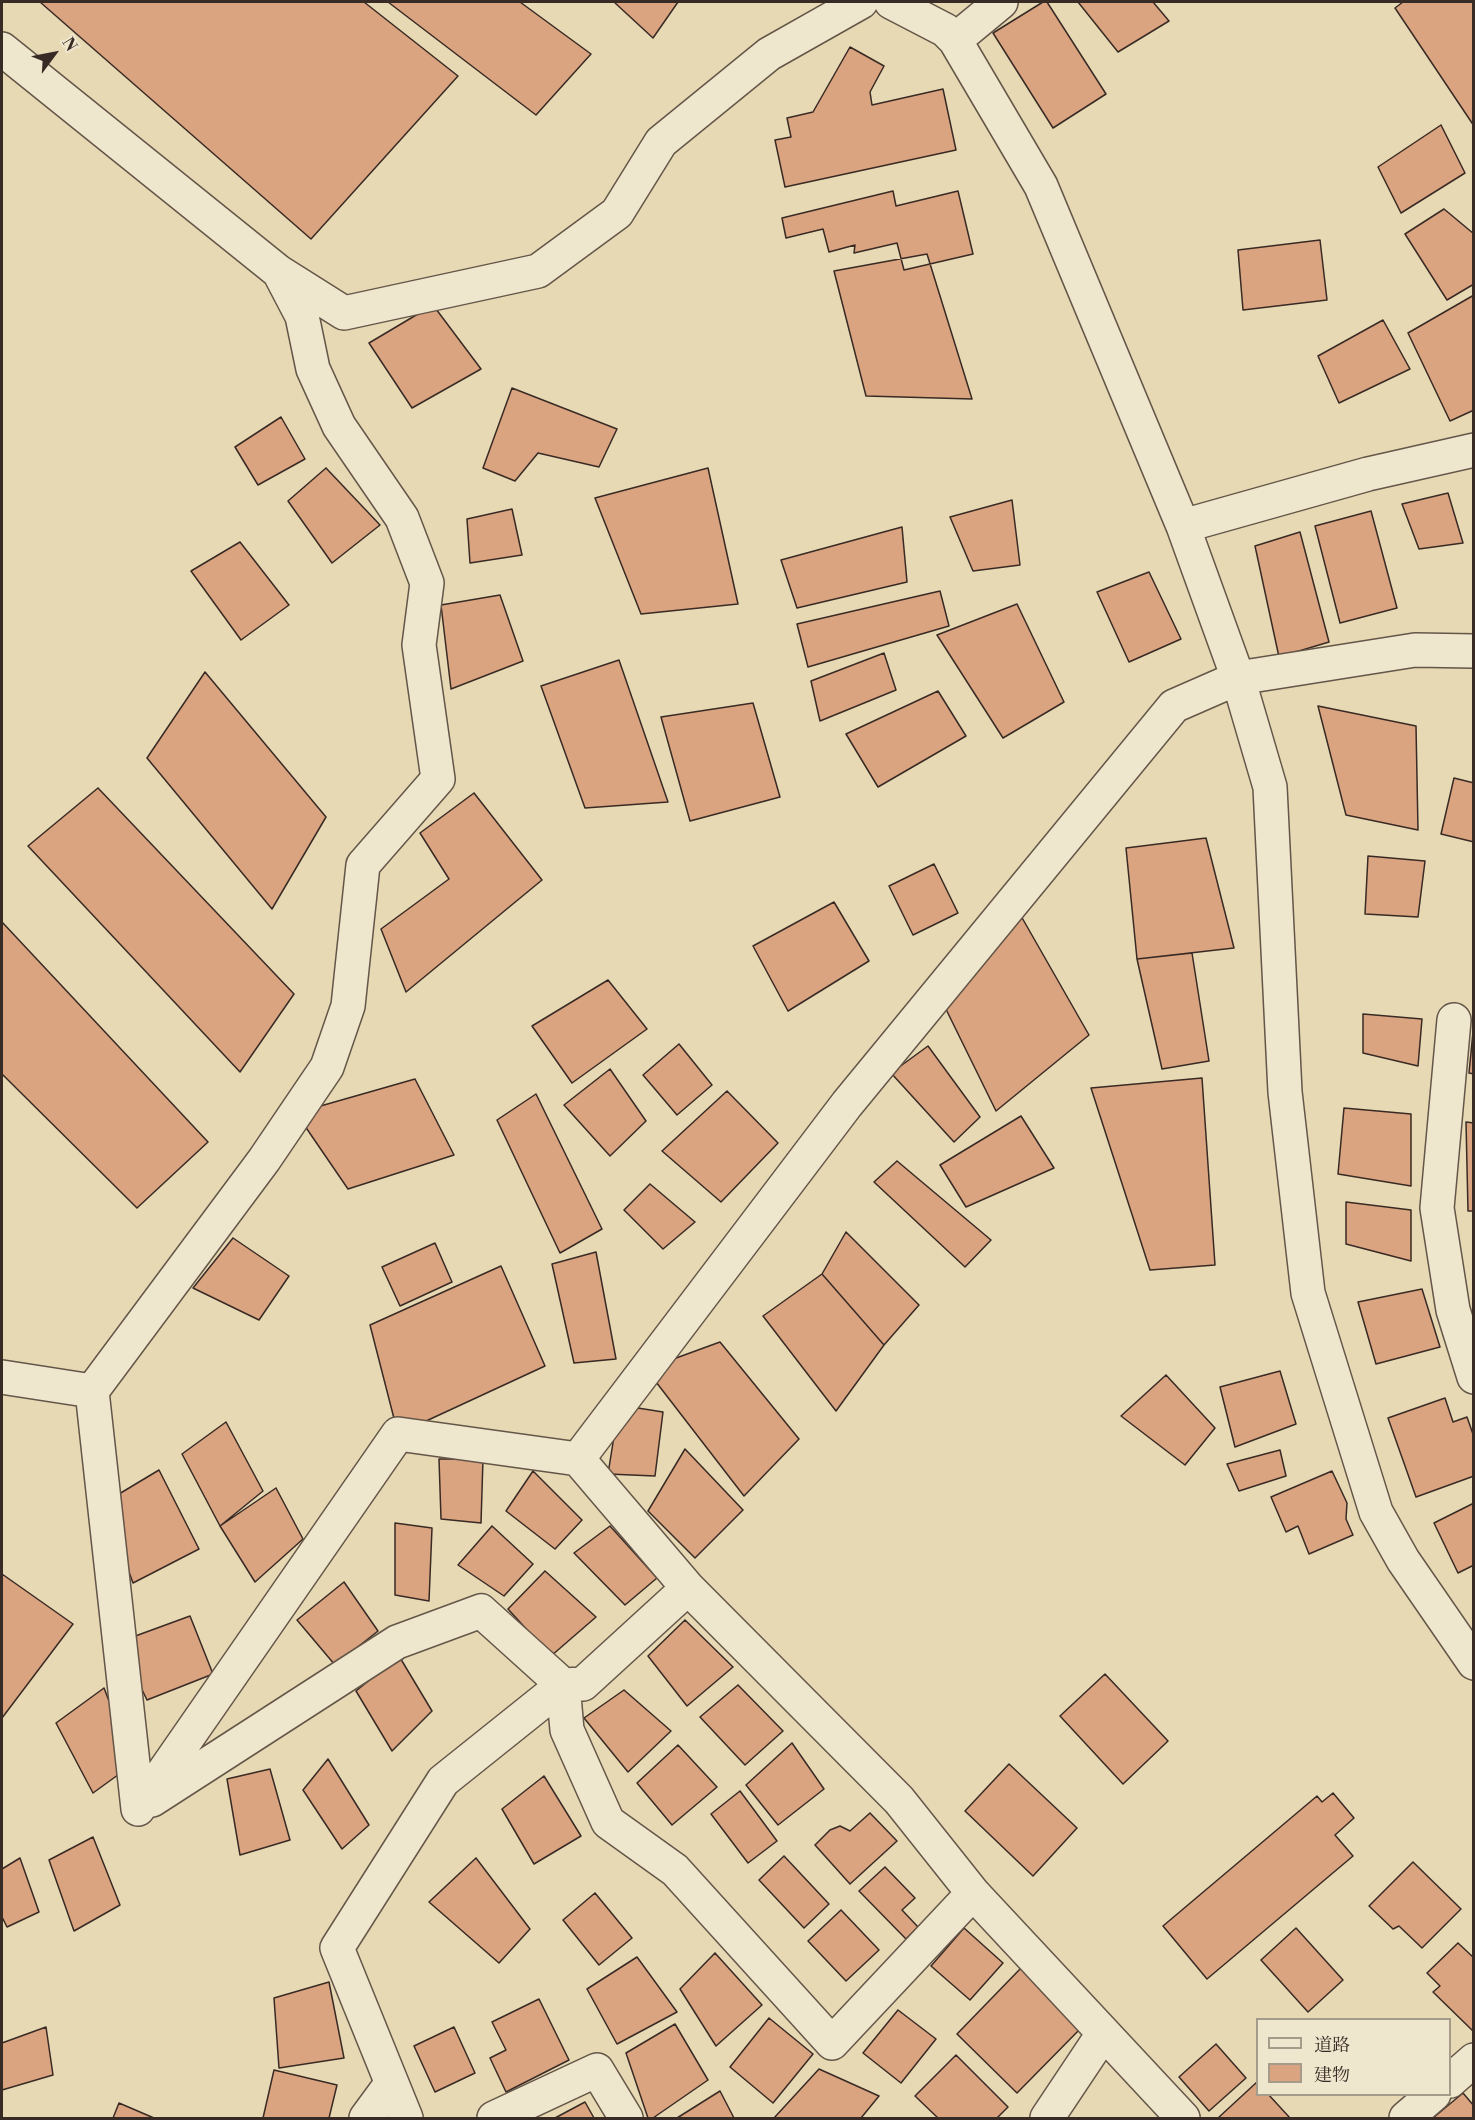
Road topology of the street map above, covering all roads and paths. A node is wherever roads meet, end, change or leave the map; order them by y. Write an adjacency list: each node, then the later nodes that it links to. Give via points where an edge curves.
1 (861, 2): 6 (street, via 769,54 661,142 617,213 538,271 344,313)
2 (891, 2): 4 (street, via 945,30)
3 (1000, 2): 4 (street)
4 (955, 40): 8 (street, via 1041,186)
5 (2, 49): 6 (street)
6 (279, 272): 15 (street, via 302,316 313,369 339,426 402,518 427,584 419,645 438,779 363,865 348,1006 327,1067 264,1160)
7 (1473, 450): 8 (street, via 1368,474)
8 (1183, 526): 10 (street)
9 (1473, 651): 10 (street, via 1415,650)
10 (1238, 678): 16 (street, via 1174,706 847,1104); 18 (street, via 1270,787 1285,1092 1308,1293 1376,1512 1403,1560)
11 (1454, 1020): 12 (street)
12 (1460, 1104): 14 (street, via 1437,1208 1453,1310)
13 (2, 1377): 15 (street)
14 (1473, 1377)
15 (92, 1391): 20 (street)
16 (578, 1459): 17 (street); 20 (street, via 398,1434)
17 (688, 1588): 19 (street, via 583,1684); 21 (street, via 899,1800)
18 (1473, 1662)
19 (563, 1685): 20 (street, via 481,1611 397,1642); 21 (street, via 567,1730 608,1822 675,1870 832,2043); 25 (street, via 443,1781 337,1948)
20 (138, 1809)
21 (973, 1893): 22 (street)
22 (1109, 2041): 31 (street); 32 (street); 33 (street)
23 (1473, 2060): 24 (street)
24 (1451, 2079)
25 (391, 2084): 27 (street); 28 (street)
26 (1432, 2096): 34 (street)
27 (366, 2118)
28 (406, 2118)
29 (494, 2118): 30 (street, via 597,2070)
30 (626, 2118)
31 (1047, 2118)
32 (1072, 2118)
33 (1183, 2118)
34 (1406, 2118)

